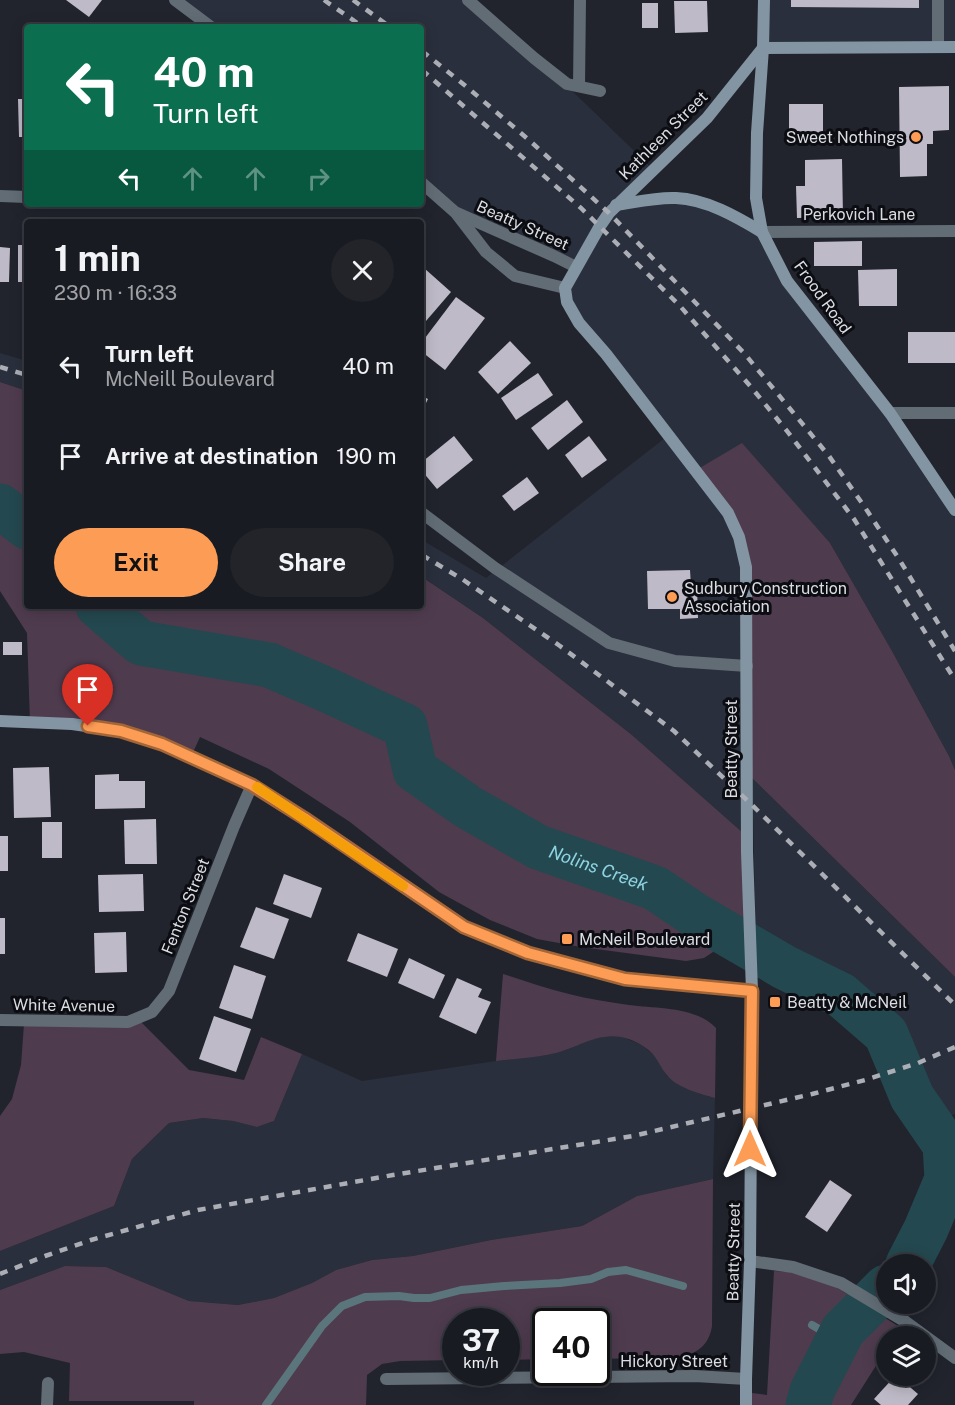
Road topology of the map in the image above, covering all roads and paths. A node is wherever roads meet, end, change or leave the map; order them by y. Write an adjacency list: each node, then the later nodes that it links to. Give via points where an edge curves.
1 (175, 0): 6 (street)
2 (468, 0): 10 (street, via 567,84)
3 (580, 0): 10 (street)
4 (764, 0): 9 (street, Frood Road)
5 (938, 0): 8 (street)
6 (207, 24)
7 (955, 46): 8 (street)
8 (938, 47): 9 (street)
9 (763, 48): 15 (street, Kathleen Street, via 707,118); 18 (street, Frood Road, via 756,198)
10 (579, 86): 11 (street)
11 (600, 91)
12 (424, 185): 16 (street, Beatty Street)
13 (0, 196): 14 (street)
14 (24, 196)
15 (616, 205): 18 (street, via 677,198 734,215); 19 (street, Kathleen Street)
16 (456, 213): 19 (street, Beatty Street); 20 (street, Beatty Street, via 486,252 515,276)
17 (955, 231): 18 (street, Perkovich Lane)
18 (762, 232): 21 (street, Frood Road, via 787,280)
19 (576, 267): 20 (street, Kathleen Street)
20 (565, 288): 25 (street, Beatty Street, via 567,302 579,323 728,513 746,567)
21 (890, 413): 22 (street); 23 (street, Frood Road)
22 (955, 413)
23 (955, 510)
24 (424, 515): 25 (street, via 495,568 609,642 675,661)
25 (747, 666): 28 (street, Beatty Street)
26 (0, 721): 27 (street, via 121,731 162,744)
27 (252, 785): 28 (street, via 464,927 528,953 625,979); 30 (street, Fenton Street, via 169,991 152,1012)
28 (752, 991): 31 (street, Beatty Street)
29 (0, 1020): 30 (street, White Avenue)
30 (128, 1022)
31 (750, 1261): 32 (street, via 793,1267 842,1283); 34 (street, Beatty Street)
32 (955, 1358)
33 (386, 1378): 34 (street, Hickory Street)
34 (746, 1378): 37 (street, Beatty Street)
35 (48, 1383): 36 (street)
36 (47, 1405)
37 (746, 1405)

